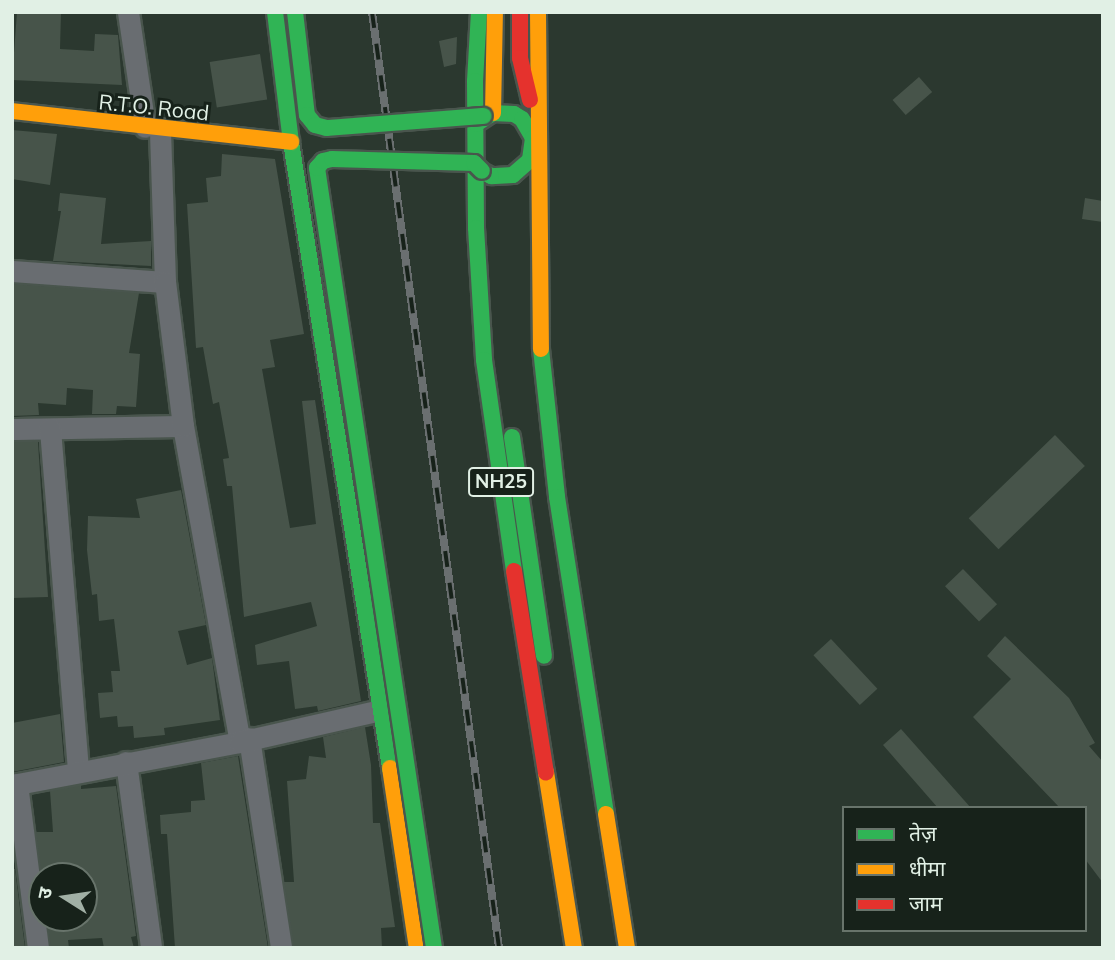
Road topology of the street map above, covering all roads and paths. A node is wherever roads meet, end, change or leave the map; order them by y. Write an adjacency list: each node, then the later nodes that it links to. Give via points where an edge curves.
1 (128, 12): 10 (street)
2 (275, 12): 12 (street)
3 (295, 12): 9 (street, bridge, via 307,115 315,125 327,128)
4 (479, 12): 31 (street, NH25, via 475,228 484,360)
5 (495, 12): 9 (street)
6 (520, 12): 11 (street, via 520,58 530,91)
7 (538, 12): 34 (street, NH25, via 540,339 557,496)
8 (12, 111): 10 (street, R.T.O. Road)
9 (488, 114): 11 (street, via 513,114); 13 (street, via 470,132 469,153)
10 (152, 128): 12 (street, R.T.O. Road); 17 (street)
11 (529, 128): 14 (street, via 533,149)
12 (290, 142): 21 (street)
13 (474, 163): 15 (street, bridge); 30 (street, bridge, via 332,159 317,168)
14 (523, 169): 15 (street, via 513,175); 33 (street, via 527,311 537,400)
15 (491, 176): 32 (street, via 495,306 505,394)
16 (12, 271): 17 (street)
17 (165, 282): 18 (street)
18 (183, 426): 20 (street); 22 (street)
19 (12, 429): 20 (street)
20 (50, 429): 24 (street)
21 (381, 710): 22 (street); 29 (street)
22 (245, 740): 23 (street); 28 (street)
23 (126, 762): 24 (street); 27 (street)
24 (78, 772): 25 (street)
25 (15, 785): 26 (street)
26 (38, 948)
27 (151, 948)
28 (281, 948)
29 (417, 948)
30 (434, 948)
31 (574, 948)
32 (588, 948)
33 (618, 948)
34 (627, 948)

